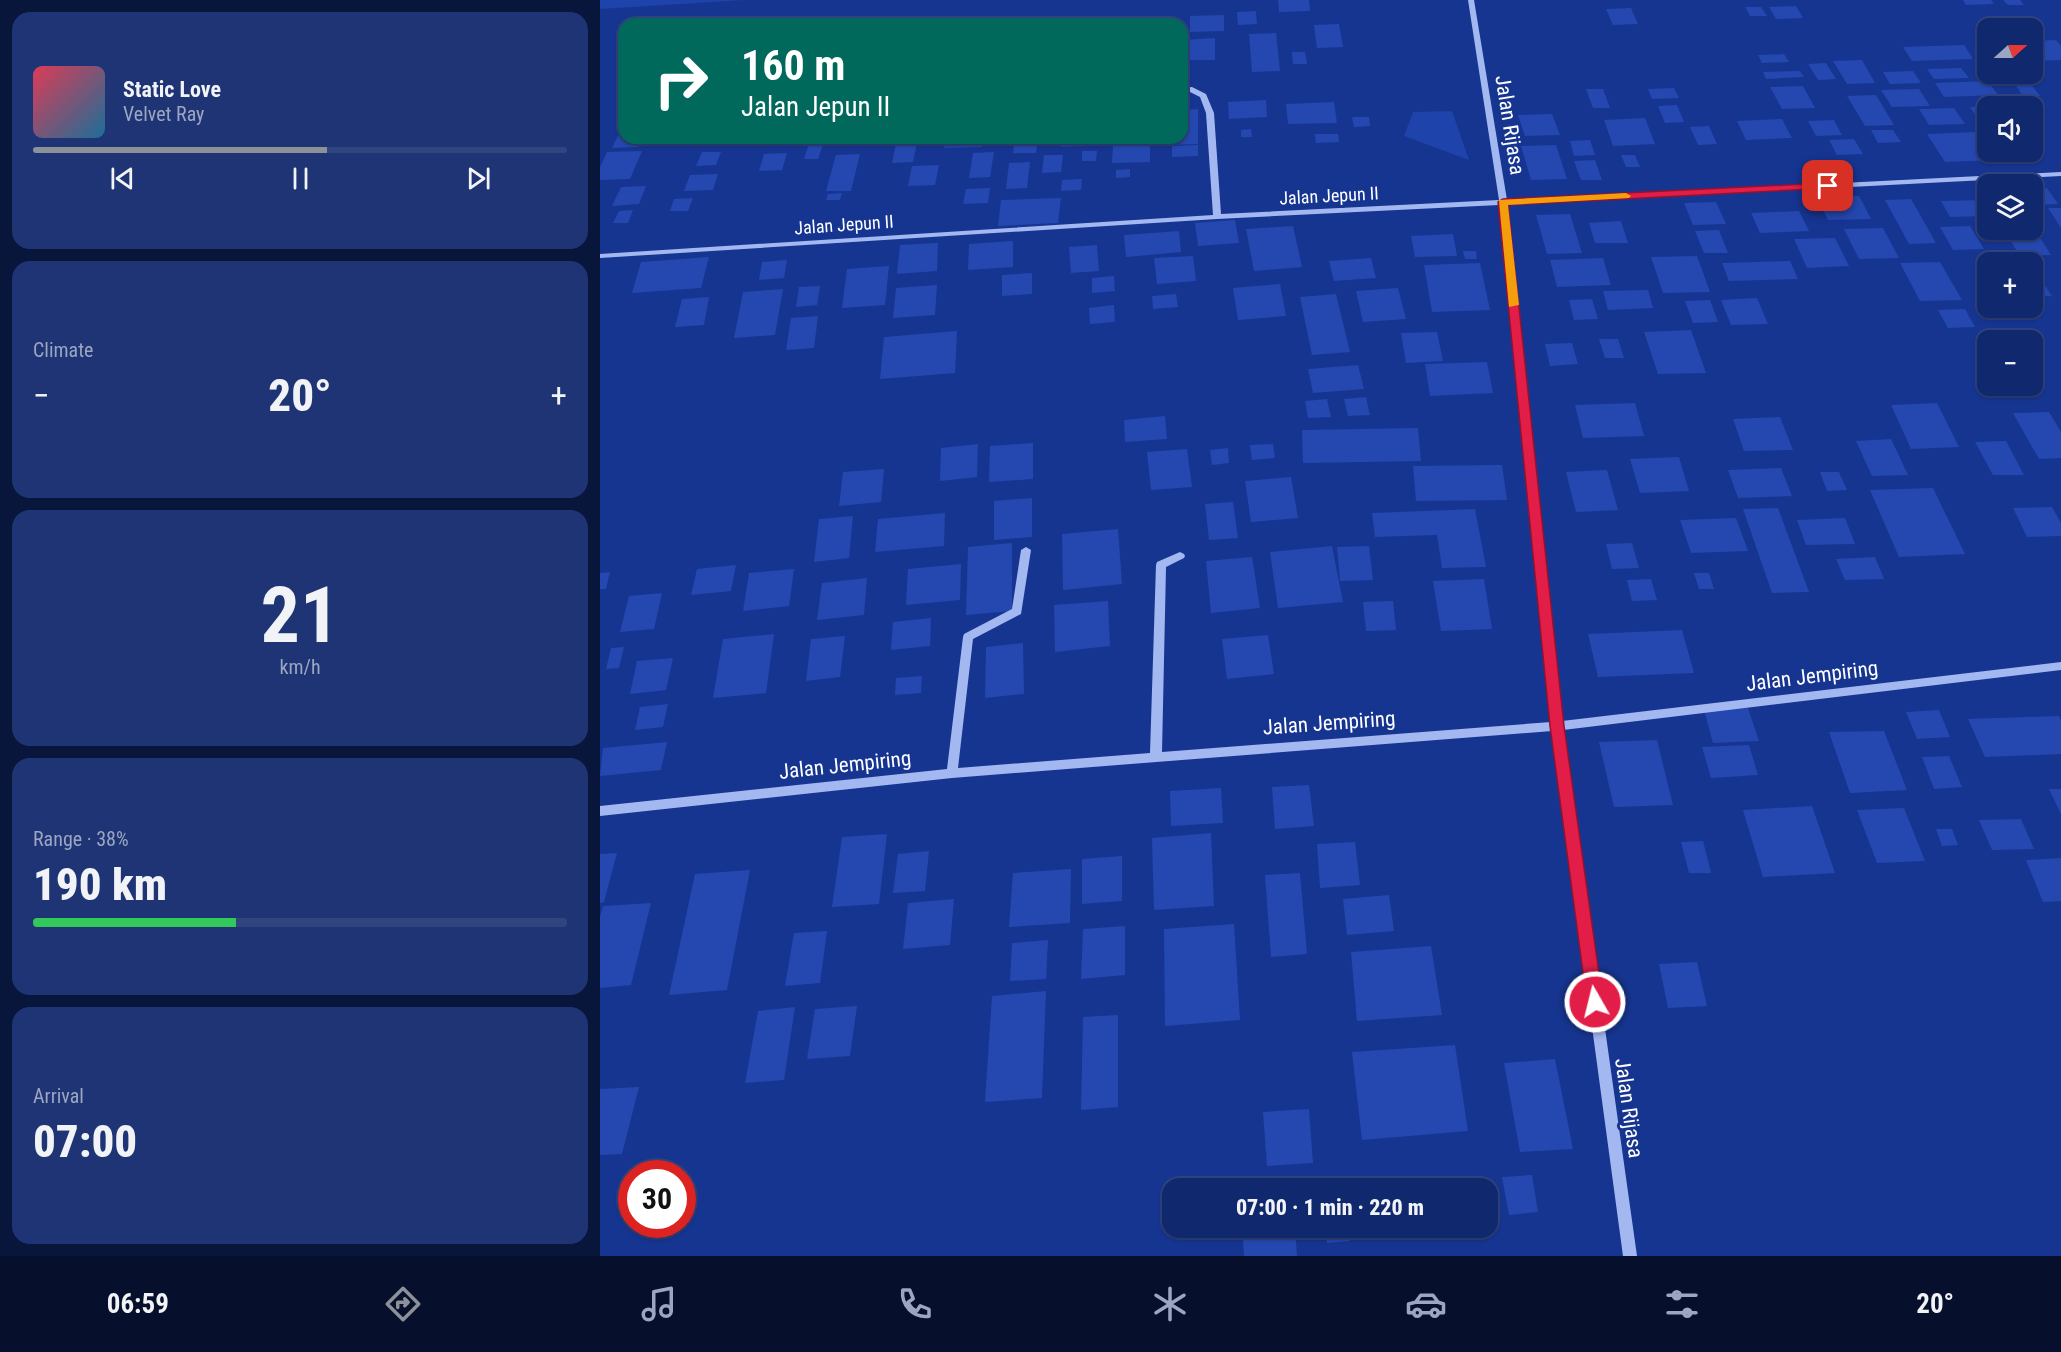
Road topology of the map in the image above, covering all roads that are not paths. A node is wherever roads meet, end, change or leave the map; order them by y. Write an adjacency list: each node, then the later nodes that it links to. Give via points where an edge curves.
1 (1471, 0): 4 (street, Jalan Rijasa)
2 (1188, 89): 5 (street, via 1203,96 1210,113)
3 (2061, 174): 4 (street, Jalan Jepun II)
4 (1503, 202): 5 (street, Jalan Jepun II); 10 (street, Jalan Rijasa)
5 (1217, 217): 6 (street, Jalan Jepun II)
6 (600, 256)
7 (1026, 550): 12 (street, via 1017,611 968,637)
8 (1180, 556): 11 (street, via 1161,565)
9 (2061, 666): 10 (street, Jalan Jempiring)
10 (1557, 726): 11 (street, Jalan Jempiring); 14 (street, Jalan Rijasa)
11 (1156, 756): 12 (street, Jalan Jempiring)
12 (952, 773): 13 (street, Jalan Jempiring)
13 (600, 811)
14 (1630, 1256)

